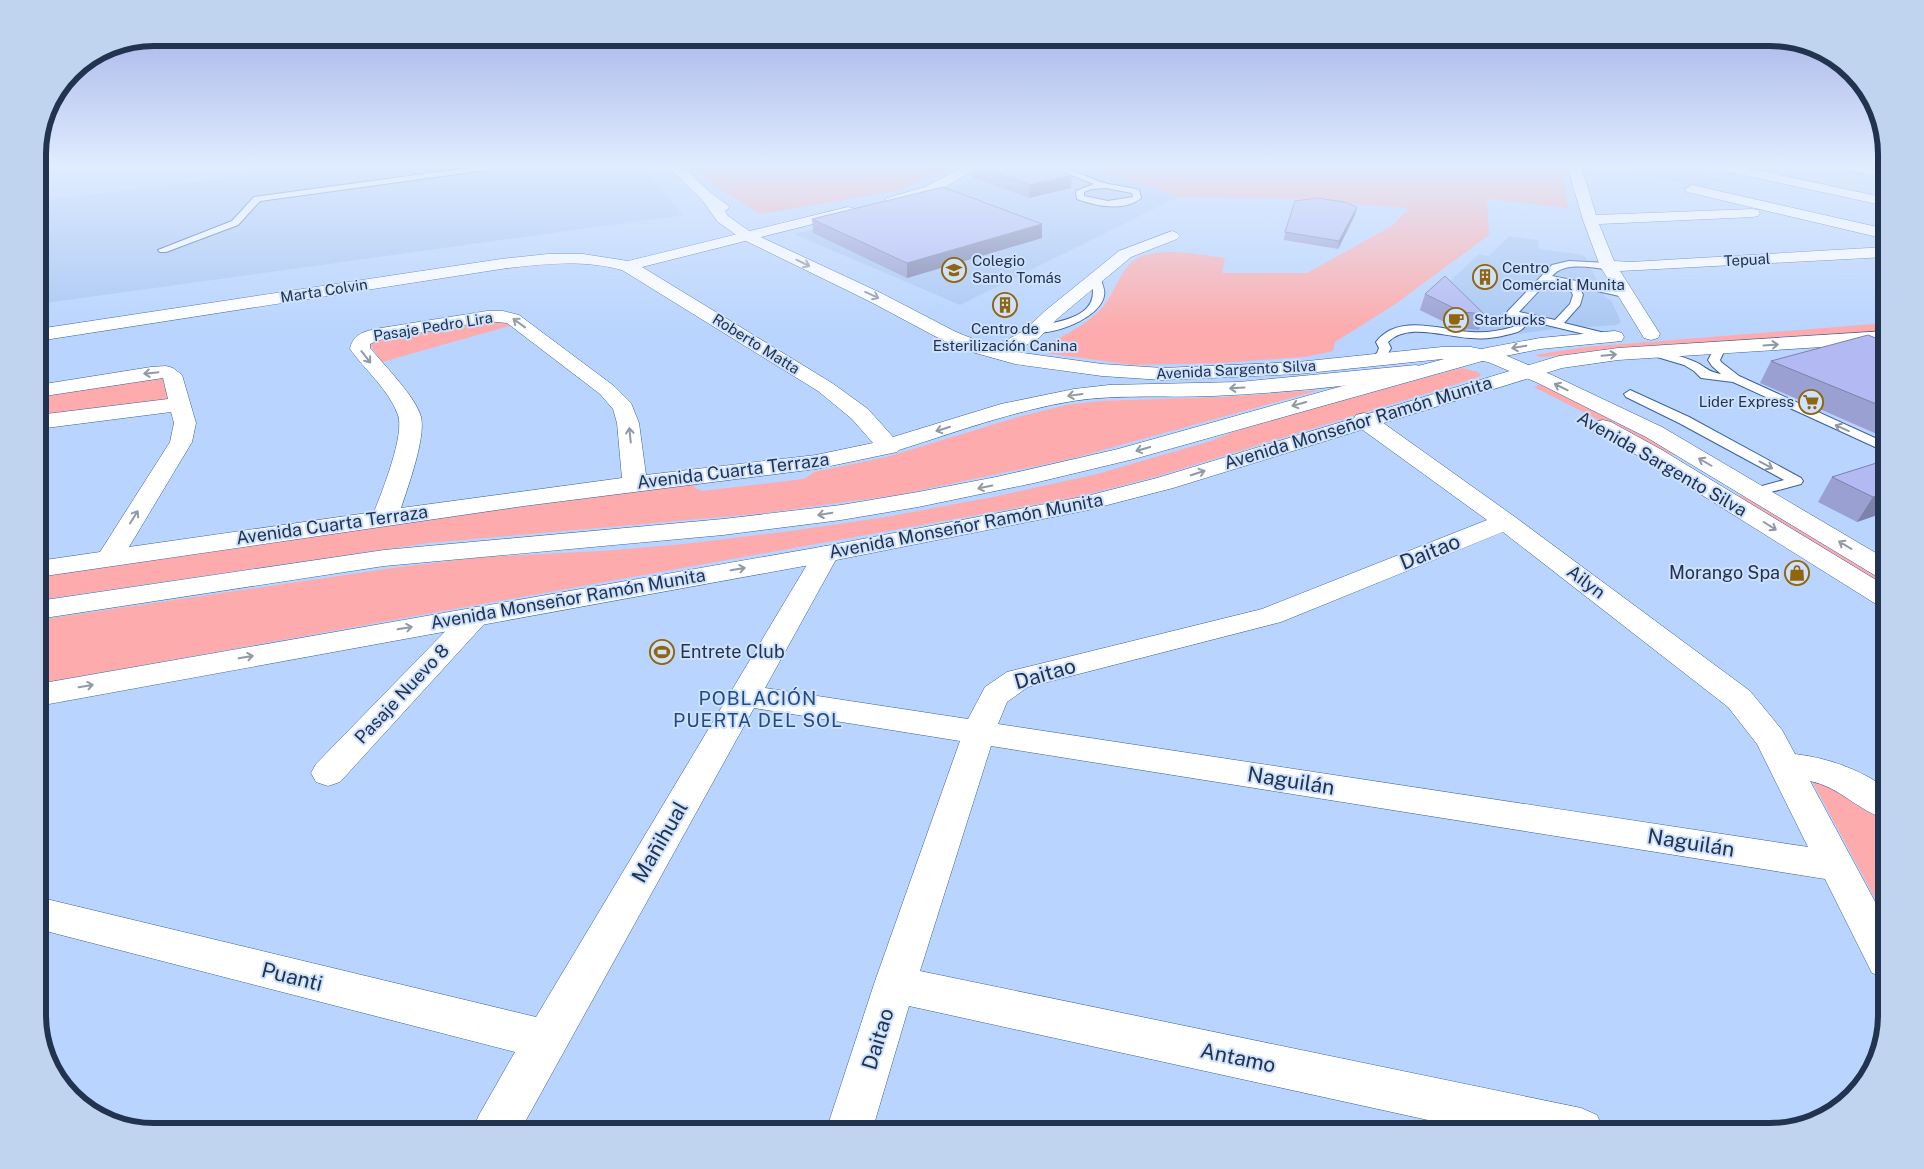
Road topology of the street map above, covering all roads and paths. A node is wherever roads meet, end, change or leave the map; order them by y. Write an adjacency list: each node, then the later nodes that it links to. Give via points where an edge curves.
1 (237, 222): 9 (lane)
2 (728, 222): 7 (street, Avenida Sargento Silva)
3 (806, 222): 7 (street, Marta Colvin)
4 (1591, 222): 12 (street)
5 (1833, 222): 6 (street)
6 (1878, 232)
7 (756, 234): 11 (street, Marta Colvin); 17 (street, Avenida Sargento Silva); 32 (street, Avenida Sargento Silva, one-way to 32, via 956,339 1015,358)
8 (1172, 236): 13 (street, via 1125,254)
9 (163, 250)
10 (1878, 252): 12 (street, Tepual)
11 (619, 264): 23 (street, Marta Colvin, via 556,259 508,263); 43 (street, Roberto Matta, via 825,387 860,414)
12 (1608, 266): 14 (lane, via 1564,264 1554,267); 16 (street)
13 (1095, 277): 21 (street); 21 (lane, via 1100,290 1093,310 1067,323)
14 (1545, 278): 15 (lane); 18 (lane)
15 (1572, 283): 16 (lane); 20 (lane, via 1578,295 1575,304)
16 (1624, 294): 26 (street)
17 (938, 311)
18 (1512, 313): 20 (lane); 29 (lane, via 1521,325 1512,331 1473,336 1407,329 1384,339)
19 (956, 320): 27 (street, Avenida Sargento Silva)
20 (1557, 324): 24 (lane)
21 (1036, 330): 27 (street)
22 (1707, 330): 26 (street, Avenida Monseñor Ramón Munita)
23 (46, 334)
24 (1609, 337): 26 (street, Avenida Monseñor Ramón Munita); 30 (street, Avenida Monseñor Ramón Munita, one-way to 30, via 1538,344)
25 (1878, 339): 28 (street, Avenida Monseñor Ramón Munita, one-way to 25)
26 (1651, 343): 28 (street, Avenida Monseñor Ramón Munita); 33 (street, Avenida Monseñor Ramón Munita, one-way to 26); 34 (lane)
27 (1010, 346): 32 (street, Avenida Sargento Silva)
28 (1719, 349): 36 (lane, via 1714,360 1716,364)
29 (1380, 354): 31 (street, Avenida Sargento Silva); 32 (street, Avenida Sargento Silva, via 1274,370 1163,374)
30 (1474, 357): 31 (street, Avenida Monseñor Ramón Munita); 33 (street, Avenida Sargento Silva); 35 (street, Avenida Sargento Silva)
31 (1422, 360): 43 (street, Avenida Cuarta Terraza, one-way to 43, via 1297,384 1080,394 1006,410); 54 (street, Avenida Monseñor Ramón Munita, one-way to 54, via 1083,465 965,491 748,524 384,558)
32 (1044, 362)
33 (1527, 370): 35 (street, Avenida Monseñor Ramón Munita); 46 (street, Avenida Sargento Silva, one-way to 33, via 1654,432)
34 (1705, 375): 36 (lane)
35 (1503, 378): 40 (street, Avenida Monseñor Ramón Munita); 44 (street, Avenida Sargento Silva, via 1624,438)
36 (1734, 379): 42 (lane, one-way to 36)
37 (46, 390): 39 (street, one-way to 37, via 172,375 166,372)
38 (1630, 394): 46 (lane, one-way to 46, via 1796,482)
39 (181, 404): 41 (street); 50 (street, one-way to 39, via 181,442 185,423)
40 (1364, 420): 48 (street, Ailyn); 49 (street, Avenida Monseñor Ramón Munita, one-way to 40, via 1120,496)
41 (46, 421)
42 (1878, 444)
43 (889, 447): 45 (street, Avenida Cuarta Terraza, via 817,462)
44 (1698, 482): 46 (street, via 1728,490); 53 (street, Avenida Sargento Silva, one-way to 53)
45 (635, 483): 47 (street, Avenida Cuarta Terraza); 47 (street, Pasaje Pedro Lira, one-way to 47, via 628,423 613,396 513,319 487,316 384,332 361,342 360,349 411,419 410,435)
46 (1756, 492): 51 (street, Avenida Sargento Silva, one-way to 46)
47 (385, 517): 50 (street, Avenida Cuarta Terraza)
48 (1506, 522): 58 (street, Daitao, via 1271,616 1018,679 1001,688 992,698); 59 (street, Ailyn, via 1725,686 1753,714)
49 (826, 554): 55 (street, Avenida Monseñor Ramón Munita, one-way to 49); 57 (street, Mañihual)
50 (109, 558): 52 (street, Avenida Cuarta Terraza)
51 (1878, 565)
52 (46, 568)
53 (1878, 593)
54 (46, 609)
55 (476, 616): 56 (street, Avenida Monseñor Ramón Munita, one-way to 55); 60 (street, Pasaje Nuevo 8)
56 (46, 694)
57 (744, 696): 58 (street, Naguilán); 66 (street, Mañihual)
58 (979, 732): 62 (street, Naguilán); 65 (street, Daitao)
59 (1784, 765): 61 (street, via 1835,775 1861,787); 62 (street, Ailyn)
60 (328, 773)
61 (1878, 800)
62 (1837, 866): 64 (street, Ailyn)
63 (46, 915): 66 (street, Puanti)
64 (1878, 945)
65 (895, 984): 68 (street, Daitao); 69 (street, Antamo)
66 (546, 1040): 67 (street, Mañihual)
67 (501, 1123)
68 (852, 1123)
69 (1539, 1123)

